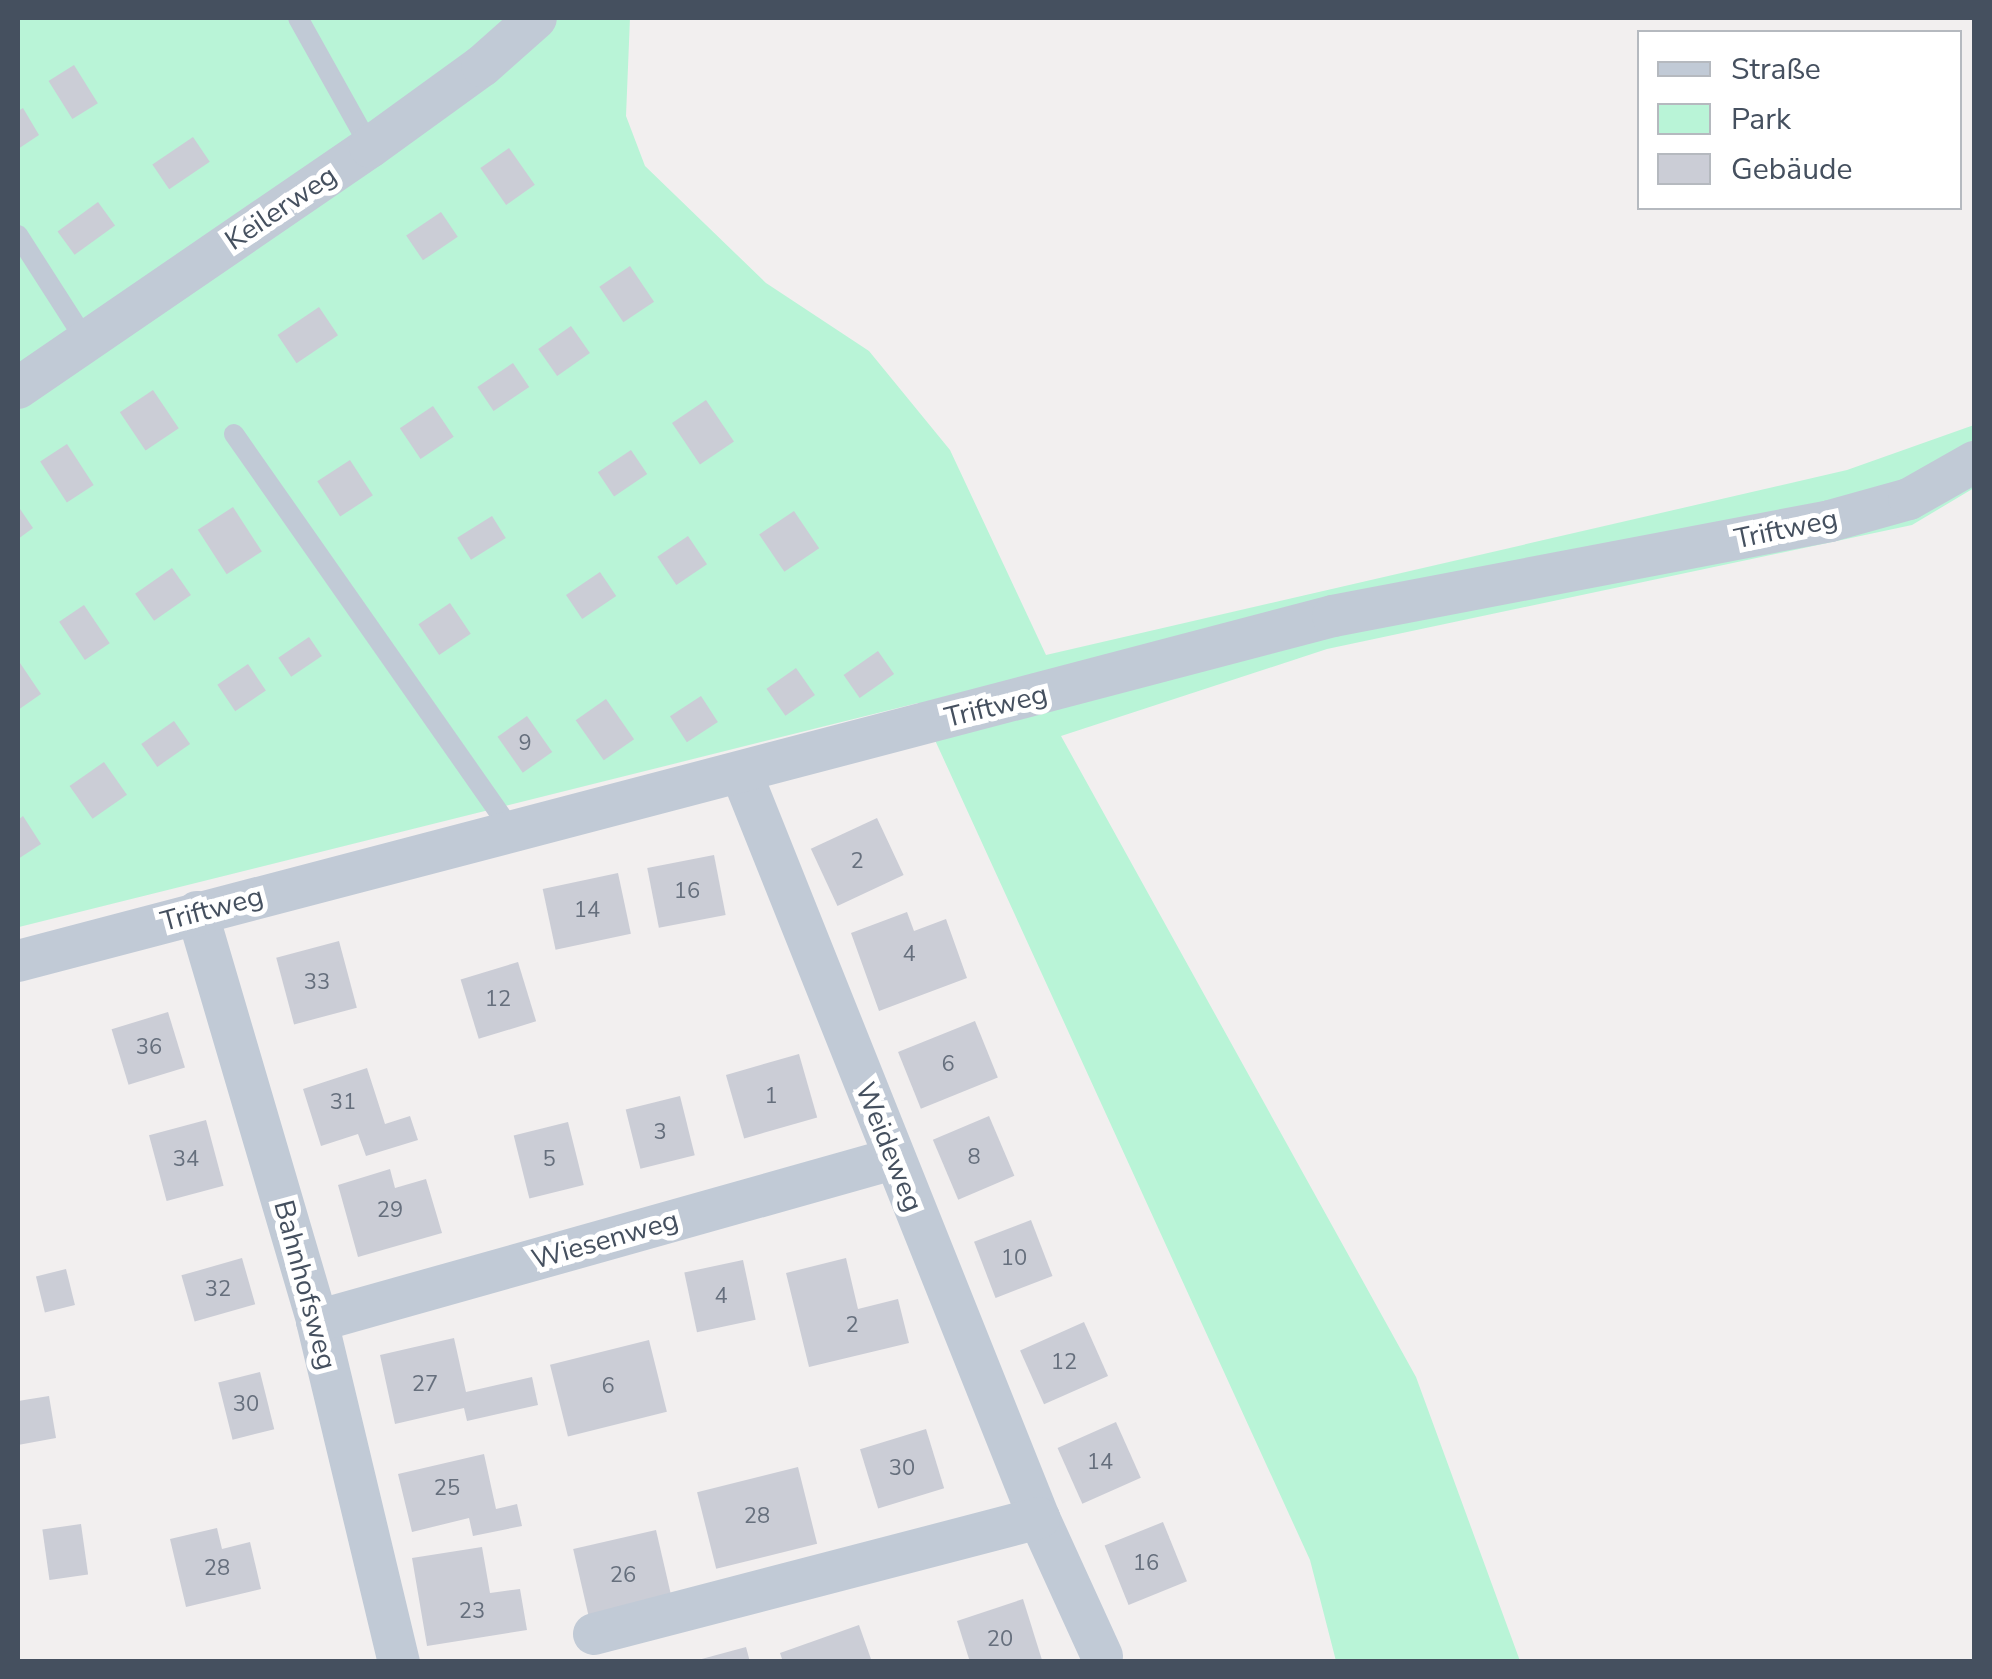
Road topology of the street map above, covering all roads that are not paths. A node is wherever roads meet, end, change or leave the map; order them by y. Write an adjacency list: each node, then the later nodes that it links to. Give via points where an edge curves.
1 (298, 18): 3 (lane)
2 (536, 18): 3 (street, Keilerweg)
3 (370, 147): 5 (street, Keilerweg)
4 (18, 235): 5 (lane)
5 (86, 341): 6 (street, Keilerweg)
6 (18, 388)
7 (234, 434): 10 (lane)
8 (1974, 462): 9 (street, Triftweg, via 1909,499 1830,521 1334,616)
9 (742, 776): 10 (street, Triftweg); 13 (street, Weideweg)
10 (513, 833): 11 (street, Triftweg)
11 (197, 912): 12 (street, Triftweg); 14 (street, Bahnhofsweg)
12 (18, 961)
13 (893, 1159): 14 (street, Wiesenweg); 15 (street, Weideweg)
14 (317, 1321): 18 (street, Bahnhofsweg)
15 (1039, 1518): 16 (street); 17 (street, Weideweg)
16 (594, 1634)
17 (1102, 1656)
18 (399, 1662)

